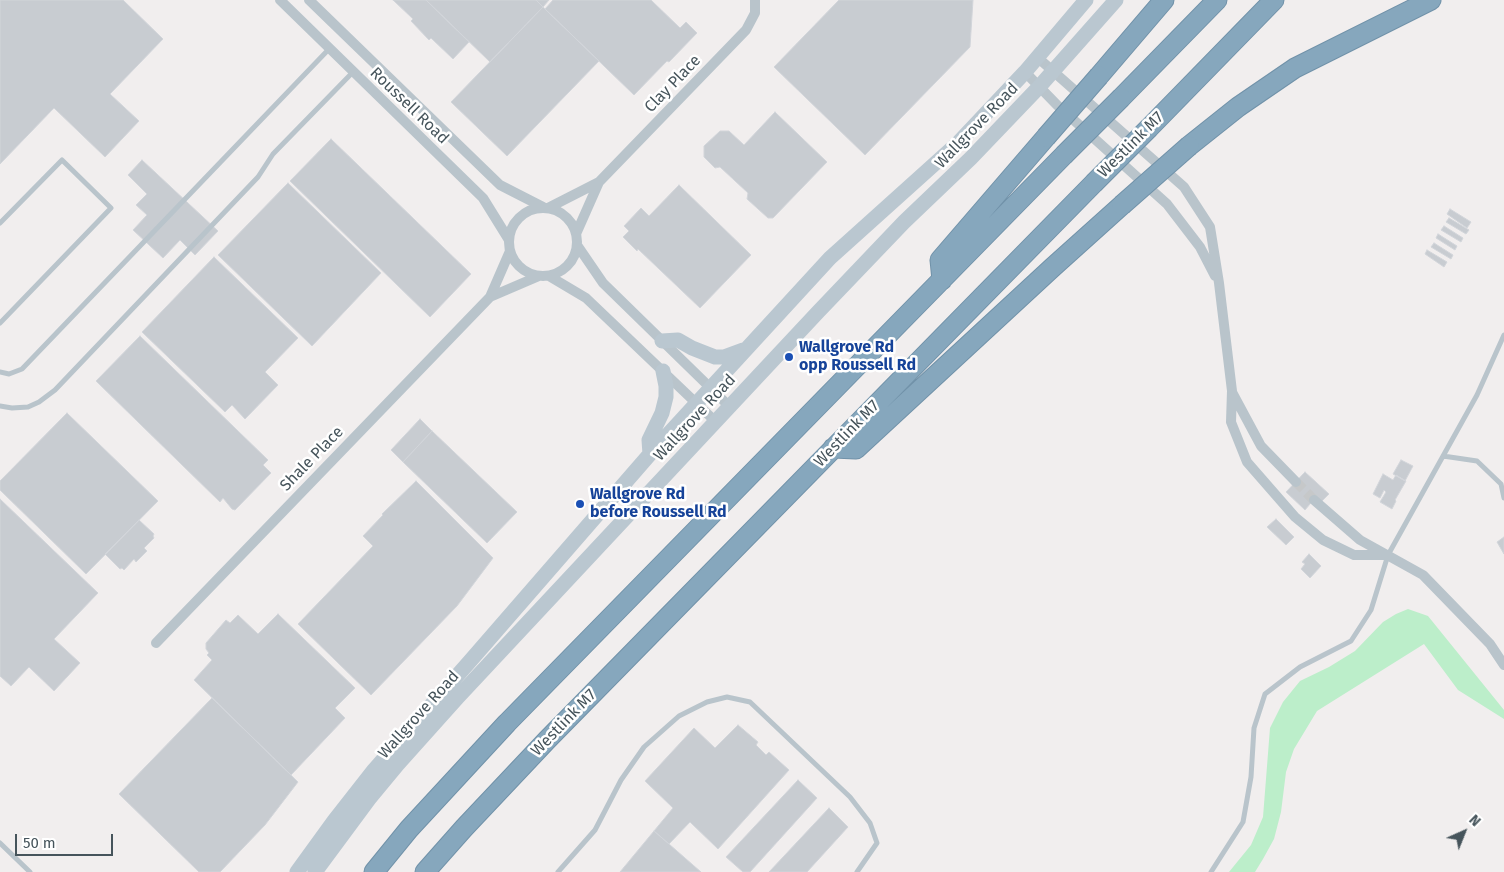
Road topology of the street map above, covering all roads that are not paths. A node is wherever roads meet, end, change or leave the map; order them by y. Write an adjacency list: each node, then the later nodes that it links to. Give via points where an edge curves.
1 (280, 0): 10 (street, Roussell Road)
2 (308, 0): 17 (street, Roussell Road, via 500,185)
3 (755, 0): 16 (street, Clay Place, via 755,13 746,30)
4 (1086, 0): 11 (main road, Wallgrove Road)
5 (1116, 0): 14 (main road, Wallgrove Road)
6 (1164, 0): 23 (highway, bridge, via 940,260)
7 (1217, 0): 23 (highway, bridge)
8 (1274, 0): 38 (highway, Westlink M7, bridge)
9 (1429, 1): 38 (highway, bridge, via 1295,68 1238,106 1052,267 856,449)
10 (329, 49): 12 (street, Roussell Road); 31 (lane, via 22,369 10,374)
11 (1037, 57): 13 (main road, Wallgrove Road); 14 (street)
12 (352, 72): 20 (street, Roussell Road, via 483,198); 35 (lane, via 273,154 258,176 54,390 28,407)
13 (1025, 72): 15 (street); 29 (main road, Wallgrove Road, via 959,142 846,242)
14 (1053, 72): 15 (main road, Wallgrove Road); 24 (street, via 1184,187 1210,227)
15 (1039, 87): 24 (street, via 1166,204 1200,247); 36 (main road, Wallgrove Road, via 841,287)
16 (599, 182): 17 (street, Clay Place); 19 (street, Clay Place)
17 (546, 208): 19 (street, via 566,216); 20 (street, via 535,208 519,217 514,223)
18 (0, 223): 26 (lane, via 62,160 111,208)
19 (576, 234): 21 (street)
20 (509, 245): 22 (street, via 520,268); 25 (street, Shale Place)
21 (577, 245): 22 (street, via 571,262 558,273); 28 (street, via 603,283)
22 (544, 276): 25 (street, Shale Place); 30 (street, via 586,298)
23 (942, 280): 51 (highway, via 501,730 409,829)
24 (1219, 284): 33 (street)
25 (490, 297): 45 (street, Shale Place)
26 (0, 323)
27 (1504, 335): 40 (lane, via 1477,395)
28 (662, 341): 29 (main road, via 678,340 715,357); 32 (street)
29 (746, 349): 32 (main road, Wallgrove Road)
30 (663, 371): 34 (street); 39 (main road, via 666,397 649,440)
31 (0, 372)
32 (710, 388): 34 (main road, Wallgrove Road); 36 (street)
33 (1232, 391): 41 (street, via 1262,446); 44 (street, via 1231,422 1247,462 1295,517 1323,540 1354,555)
34 (696, 403): 37 (street); 39 (main road, Wallgrove Road)
35 (0, 406)
36 (730, 407): 37 (main road, Wallgrove Road)
37 (716, 422): 50 (main road, Wallgrove Road, via 398,764)
38 (833, 448): 52 (highway, Westlink M7, via 547,740)
39 (650, 454): 49 (main road, Wallgrove Road, via 374,770)
40 (1443, 456): 42 (lane, via 1477,461 1501,484); 44 (lane)
41 (1296, 482)
42 (1504, 498)
43 (1314, 500): 44 (street, via 1360,540)
44 (1388, 555): 46 (street, via 1424,575 1490,644); 55 (lane, via 1371,610 1351,641 1300,667 1265,694 1254,728 1252,777 1243,822)
45 (156, 643)
46 (1504, 665)
47 (0, 843): 48 (lane)
48 (30, 872)
49 (297, 872)
50 (315, 872)
51 (374, 872)
52 (425, 872)
53 (558, 872): 54 (lane, via 594,830 621,780 644,747 679,716 726,697 750,702 850,797 870,823 876,843)
54 (857, 872)
55 (1211, 872)

